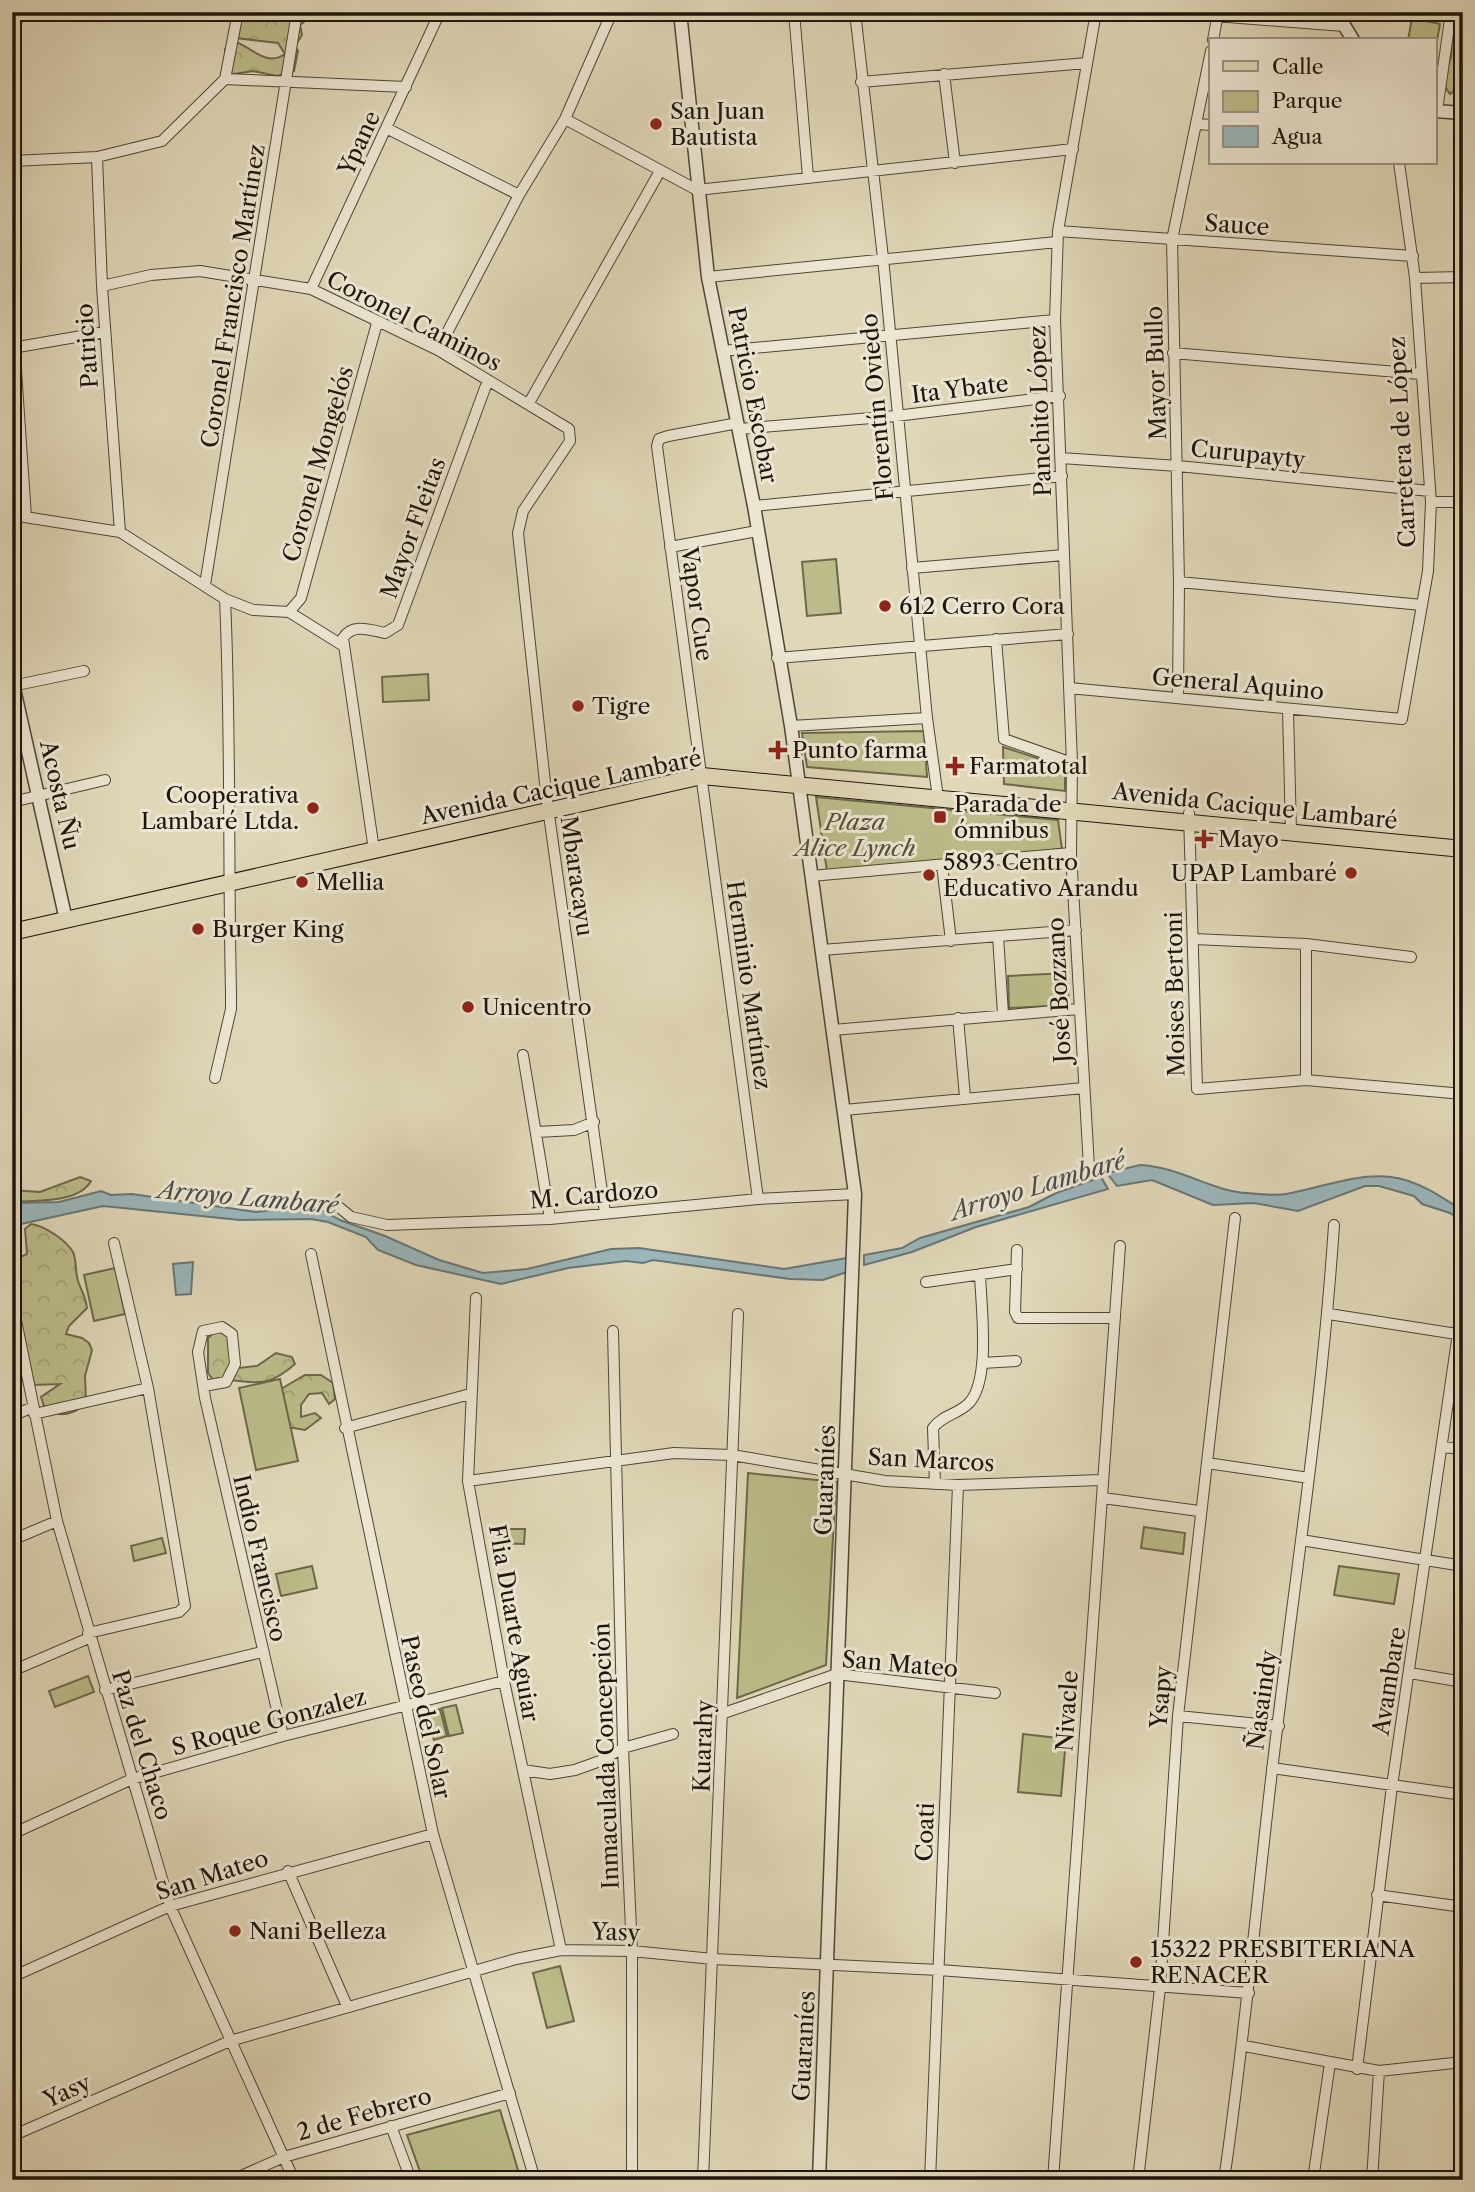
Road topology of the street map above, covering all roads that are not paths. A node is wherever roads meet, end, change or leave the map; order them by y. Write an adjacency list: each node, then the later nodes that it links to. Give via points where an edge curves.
1 (17, 12): 17 (street)
2 (238, 12): 21 (street)
3 (297, 12): 22 (street, Coronel Francisco Martínez)
4 (440, 12): 25 (street, Ypane)
5 (612, 12): 28 (street)
6 (680, 12): 40 (street, Patricio Escobar)
7 (794, 12): 39 (street)
8 (855, 12): 23 (street, Florentín Oviedo)
9 (1097, 12): 19 (street, Panchito López)
10 (1164, 12): 13 (street)
11 (1336, 12): 14 (street)
12 (1451, 12): 26 (street)
13 (1218, 15): 14 (street); 15 (street)
14 (1344, 26): 16 (street)
15 (1213, 38)
16 (1352, 38)
17 (13, 59): 24 (street)
18 (1209, 61): 29 (street, Mayor Bullo)
19 (1087, 63): 20 (street); 32 (street, Panchito López)
20 (944, 74): 23 (street); 35 (street)
21 (225, 79): 22 (street); 33 (street, via 162,142)
22 (287, 80): 25 (street); 48 (street, Coronel Francisco Martínez)
23 (861, 82): 38 (street, Florentín Oviedo)
24 (12, 85)
25 (406, 88): 31 (street, Ypane)
26 (1436, 111): 27 (street)
27 (1463, 113)
28 (565, 119): 37 (street); 41 (street)
29 (1197, 124): 30 (street); 43 (street, Mayor Bullo)
30 (1209, 125)
31 (388, 129): 41 (street); 51 (street, Ypane)
32 (1073, 149): 35 (street); 42 (street, Panchito López)
33 (97, 157): 34 (street); 50 (street, Patricio)
34 (12, 161)
35 (955, 163): 38 (street)
36 (1399, 164): 44 (street, Carretera de López)
37 (660, 171): 40 (street); 64 (street)
38 (874, 172): 39 (street); 45 (street, Florentín Oviedo)
39 (808, 177): 40 (street)
40 (697, 190): 46 (street, Patricio Escobar)
41 (519, 195): 58 (street)
42 (1058, 236): 43 (street, Sauce); 45 (street, Sauce); 53 (street, Panchito López)
43 (1172, 240): 44 (street, Sauce); 60 (street, Mayor Bullo)
44 (1413, 256): 49 (street, Carretera de López)
45 (883, 258): 46 (street, Sauce); 56 (street, Florentín Oviedo)
46 (708, 277): 59 (street, Patricio Escobar)
47 (1463, 277): 49 (street)
48 (256, 278): 50 (street, Coronel Caminos, via 186,271); 51 (street, Coronel Caminos); 85 (street, Coronel Francisco Martínez)
49 (1415, 278): 61 (street, Carretera de López)
50 (102, 286): 55 (street, Patricio)
51 (311, 289): 54 (street, Coronel Caminos)
52 (12, 312): 57 (street)
53 (1055, 320): 56 (street); 63 (street, Panchito López)
54 (377, 323): 58 (street, Coronel Caminos); 88 (street, Coronel Mongelós, via 301,598)
55 (105, 332): 57 (street); 80 (street, Patricio)
56 (889, 335): 59 (street); 65 (street, Florentín Oviedo)
57 (14, 348): 69 (street)
58 (438, 350): 62 (street, Coronel Caminos)
59 (722, 351): 66 (street, Patricio Escobar)
60 (1173, 353): 61 (street); 71 (street, Mayor Bullo)
61 (1421, 374): 74 (street, Carretera de López)
62 (488, 380): 64 (street, Coronel Caminos); 91 (street, Mayor Fleitas, via 398,625 385,633 352,630 345,634)
63 (1060, 396): 65 (street, Ita Ybate); 70 (street, Panchito López)
64 (528, 403): 67 (street, Coronel Caminos)
65 (897, 416): 66 (street, Ita Ybate); 73 (street, Florentín Oviedo)
66 (739, 426): 68 (street, Ita Ybate); 76 (street, Patricio Escobar)
67 (571, 433): 109 (street, Mbaracayu, via 523,510 518,533)
68 (662, 437): 81 (street, Vapor Cue, via 657,446)
69 (17, 446): 78 (street)
70 (1061, 458): 71 (street, Curupayty); 72 (street, Panchito López)
71 (1178, 466): 74 (street, Curupayty); 84 (street, Mayor Bullo)
72 (1062, 476): 73 (street); 82 (street, Panchito López)
73 (904, 492): 76 (street); 83 (street, Florentín Oviedo)
74 (1430, 496): 75 (street, Curupayty); 87 (street, Carretera de López)
75 (1463, 502)
76 (754, 506): 79 (street, Patricio Escobar)
77 (12, 515): 78 (street)
78 (26, 517): 80 (street)
79 (757, 531): 81 (street); 93 (street, Patricio Escobar)
80 (120, 532): 85 (street)
81 (670, 547): 103 (street, Vapor Cue)
82 (1064, 555): 83 (street); 89 (street, Panchito López)
83 (912, 568): 92 (street, Florentín Oviedo)
84 (1179, 582): 87 (street); 97 (street, Mayor Bullo)
85 (205, 585): 86 (street)
86 (225, 599): 88 (street, via 253,610); 119 (street, via 230,716)
87 (1422, 605): 100 (street, Carretera de López)
88 (289, 612): 91 (street)
89 (1068, 634): 90 (street); 96 (street, Panchito López)
90 (996, 639): 92 (street); 102 (street, via 1004,739)
91 (342, 645): 114 (street, via 351,680)
92 (920, 646): 93 (street); 99 (street, Florentín Oviedo)
93 (777, 658): 101 (street, Patricio Escobar)
94 (84, 671): 95 (street)
95 (13, 684): 107 (street, Acosta Ñu)
96 (1069, 688): 97 (street, General Aquino); 102 (street, Panchito López)
97 (1178, 698): 98 (street, General Aquino)
98 (1288, 709): 100 (street, General Aquino); 112 (street)
99 (927, 718): 101 (street); 106 (street, Florentín Oviedo)
100 (1402, 719)
101 (791, 726): 105 (street, Patricio Escobar)
102 (1072, 763): 110 (street, Panchito López)
103 (701, 772): 105 (main road, Avenida Cacique Lambaré); 109 (main road, Avenida Cacique Lambaré); 145 (street, Herminio Martínez)
104 (105, 779): 107 (street)
105 (798, 780): 106 (main road, Avenida Cacique Lambaré); 118 (street, Guaraníes)
106 (937, 794): 110 (main road, Avenida Cacique Lambaré)
107 (39, 796): 108 (street); 120 (street, Acosta Ñu)
108 (12, 802)
109 (547, 807): 114 (main road, Avenida Cacique Lambaré); 141 (street, Mbaracayu)
110 (1072, 807): 111 (main road, Avenida Cacique Lambaré); 116 (street, José Bozzano)
111 (1189, 818): 112 (main road, Avenida Cacique Lambaré); 125 (street, Moises Bertoni)
112 (1292, 828): 113 (main road, Avenida Cacique Lambaré); 115 (main road, Avenida Cacique Lambaré)
113 (1463, 839)
114 (373, 846): 119 (main road, Avenida Cacique Lambaré)
115 (1463, 849)
116 (1070, 853): 117 (street); 122 (street, José Bozzano)
117 (942, 865): 118 (street); 126 (street)
118 (811, 876): 128 (street, Guaraníes)
119 (228, 878): 120 (main road, Avenida Cacique Lambaré); 135 (street, via 231,1009)
120 (65, 915): 121 (main road, Avenida Cacique Lambaré); 123 (main road, Avenida Cacique Lambaré)
121 (12, 923)
122 (1076, 930): 124 (street); 130 (street, José Bozzano)
123 (12, 932)
124 (998, 936): 126 (street); 131 (street)
125 (1194, 939): 127 (street); 136 (street, Moises Bertoni, via 1197,1089)
126 (950, 941): 128 (street)
127 (1306, 944): 129 (street); 136 (street)
128 (822, 950): 133 (street, Guaraníes)
129 (1411, 957)
130 (1079, 1009): 131 (street); 137 (street, José Bozzano)
131 (1003, 1014): 132 (street)
132 (958, 1018): 133 (street); 139 (street)
133 (833, 1030): 140 (street, Guaraníes)
134 (523, 1055): 142 (street)
135 (215, 1079)
136 (1306, 1080): 138 (street)
137 (1084, 1088): 139 (street); 143 (street, José Bozzano)
138 (1463, 1094)
139 (965, 1097): 140 (street)
140 (844, 1110): 144 (street, Guaraníes)
141 (594, 1122): 142 (street, via 574,1130); 147 (street, Mbaracayu)
142 (537, 1132): 149 (street)
143 (1089, 1167)
144 (855, 1194): 145 (street, M. Cardozo); 179 (street, Guaraníes)
145 (758, 1199): 147 (street, M. Cardozo)
146 (340, 1208): 149 (street, M. Cardozo, via 351,1217 387,1226)
147 (605, 1213): 149 (street, M. Cardozo)
148 (1235, 1218): 178 (street, Ysapy)
149 (550, 1219)
150 (1334, 1225): 162 (street, Ñasaindy)
151 (114, 1243): 169 (street)
152 (1120, 1246): 163 (street, Nivacle)
153 (1017, 1251): 155 (street)
154 (311, 1254): 173 (street, Paseo del Solar)
155 (1017, 1269): 156 (street); 163 (street, via 1018,1318)
156 (980, 1274): 157 (street); 167 (street)
157 (926, 1282)
158 (476, 1298): 170 (street, Flia Duarte Aguiar)
159 (1463, 1299): 165 (street, Avambare)
160 (12, 1301): 171 (street, Paz del Chaco)
161 (738, 1314): 176 (street, Kuarahy)
162 (1329, 1314): 165 (street); 180 (street, Ñasaindy)
163 (1113, 1318): 181 (street, Nivacle)
164 (613, 1331): 177 (street, Inmaculada Concepción)
165 (1460, 1334): 174 (street, Avambare)
166 (1016, 1361): 167 (street)
167 (982, 1363): 183 (street, via 968,1405 933,1428)
168 (204, 1387): 168 (street, Indio Francisco, via 200,1339 203,1331 222,1327 232,1334 234,1364 226,1382); 193 (street, Indio Francisco)
169 (148, 1388): 171 (street); 192 (street, via 185,1606 179,1612)
170 (470, 1394): 173 (street); 182 (street, Flia Duarte Aguiar)
171 (33, 1410): 172 (street); 187 (street, Paz del Chaco)
172 (12, 1416)
173 (345, 1428): 202 (street, Paseo del Solar)
174 (1442, 1447): 175 (street); 190 (street, Avambare)
175 (1463, 1449)
176 (733, 1455): 177 (street, San Marcos, via 674,1452); 179 (street, San Marcos); 203 (street, Kuarahy)
177 (618, 1461): 182 (street, San Marcos); 208 (street, Inmaculada Concepción)
178 (1207, 1463): 180 (street); 186 (street, Ysapy)
179 (846, 1473): 183 (street, San Marcos, via 885,1482); 196 (street, Guaraníes)
180 (1309, 1478): 189 (street, Ñasaindy)
181 (1101, 1480): 184 (street, San Marcos); 185 (street, Nivacle)
182 (468, 1481): 197 (street, Flia Duarte Aguiar)
183 (935, 1484): 184 (street, San Marcos)
184 (958, 1485): 199 (street, Coati)
185 (1104, 1498): 186 (street); 227 (street, Nivacle)
186 (1199, 1511): 204 (street, Ysapy)
187 (57, 1521): 188 (street); 192 (street, Paz del Chaco)
188 (12, 1540)
189 (1301, 1541): 190 (street); 205 (street, Ñasaindy)
190 (1427, 1560): 191 (street); 195 (street, Avambare)
191 (1463, 1566)
192 (89, 1635): 194 (street); 200 (street, Paz del Chaco)
193 (262, 1652): 200 (street); 207 (street, Indio Francisco)
194 (12, 1671)
195 (1410, 1673): 198 (street); 212 (street, Avambare)
196 (837, 1674): 199 (street, San Mateo); 203 (street, San Mateo); 223 (street, Guaraníes)
197 (504, 1681): 202 (street, S Roque Gonzalez); 210 (street, Flia Duarte Aguiar)
198 (1463, 1682)
199 (950, 1687): 201 (street, San Mateo); 224 (street, Coati)
200 (105, 1690): 211 (street, Paz del Chaco)
201 (995, 1693)
202 (404, 1706): 207 (street, S Roque Gonzalez); 215 (street, Paseo del Solar)
203 (724, 1713): 222 (street, Kuarahy)
204 (1178, 1716): 205 (street); 228 (street, Ysapy)
205 (1279, 1726): 209 (street, Ñasaindy)
206 (673, 1734): 208 (street)
207 (283, 1736): 211 (street, S Roque Gonzalez)
208 (623, 1748): 210 (street, via 575,1770 550,1774); 221 (street, Inmaculada Concepción)
209 (1272, 1768): 212 (street); 229 (street, Ñasaindy)
210 (523, 1770): 220 (street, Flia Duarte Aguiar)
211 (132, 1779): 214 (street, S Roque Gonzalez); 218 (street, Paz del Chaco)
212 (1392, 1786): 213 (street); 217 (street, Avambare)
213 (1463, 1794)
214 (12, 1834)
215 (433, 1834): 216 (street, San Mateo); 225 (street, Paseo del Solar)
216 (288, 1871): 218 (street, San Mateo); 230 (street)
217 (1377, 1895): 219 (street); 235 (street, Avambare)
218 (170, 1906): 226 (street, San Mateo); 231 (street, Paz del Chaco)
219 (1463, 1907)
220 (561, 1950): 221 (street, Yasy); 225 (street, Yasy)
221 (632, 1951): 222 (street, Yasy); 245 (street, Inmaculada Concepción)
222 (713, 1959): 223 (street, Yasy); 246 (street, Kuarahy)
223 (829, 1967): 224 (street, Yasy); 247 (street, Guaraníes)
224 (939, 1970): 227 (street, Yasy); 248 (street, Coati)
225 (472, 1972): 230 (street, Yasy); 237 (street, Paseo del Solar)
226 (12, 1977)
227 (1067, 1980): 228 (street, Yasy); 249 (street, Nivacle)
228 (1160, 1988): 229 (street, Yasy); 250 (street, Ysapy)
229 (1249, 1993): 232 (street, Ñasaindy)
230 (347, 2006): 231 (street, Yasy)
231 (230, 2041): 239 (street, Yasy); 240 (street, Paz del Chaco)
232 (1244, 2046): 234 (street); 251 (street, Ñasaindy)
233 (1463, 2062): 236 (street)
234 (1330, 2063): 235 (street); 252 (street)
235 (1357, 2069): 236 (street)
236 (1379, 2071): 253 (street)
237 (510, 2093): 238 (street, 2 de Febrero); 244 (street, Paseo del Solar)
238 (391, 2126): 240 (street, 2 de Febrero); 243 (street)
239 (12, 2136)
240 (284, 2157): 241 (street, 2 de Febrero); 242 (street, Paz del Chaco)
241 (232, 2180)
242 (294, 2180)
243 (411, 2180)
244 (535, 2180)
245 (632, 2180)
246 (703, 2180)
247 (819, 2180)
248 (930, 2180)
249 (1053, 2180)
250 (1138, 2180)
251 (1224, 2180)
252 (1313, 2180)
253 (1372, 2180)

